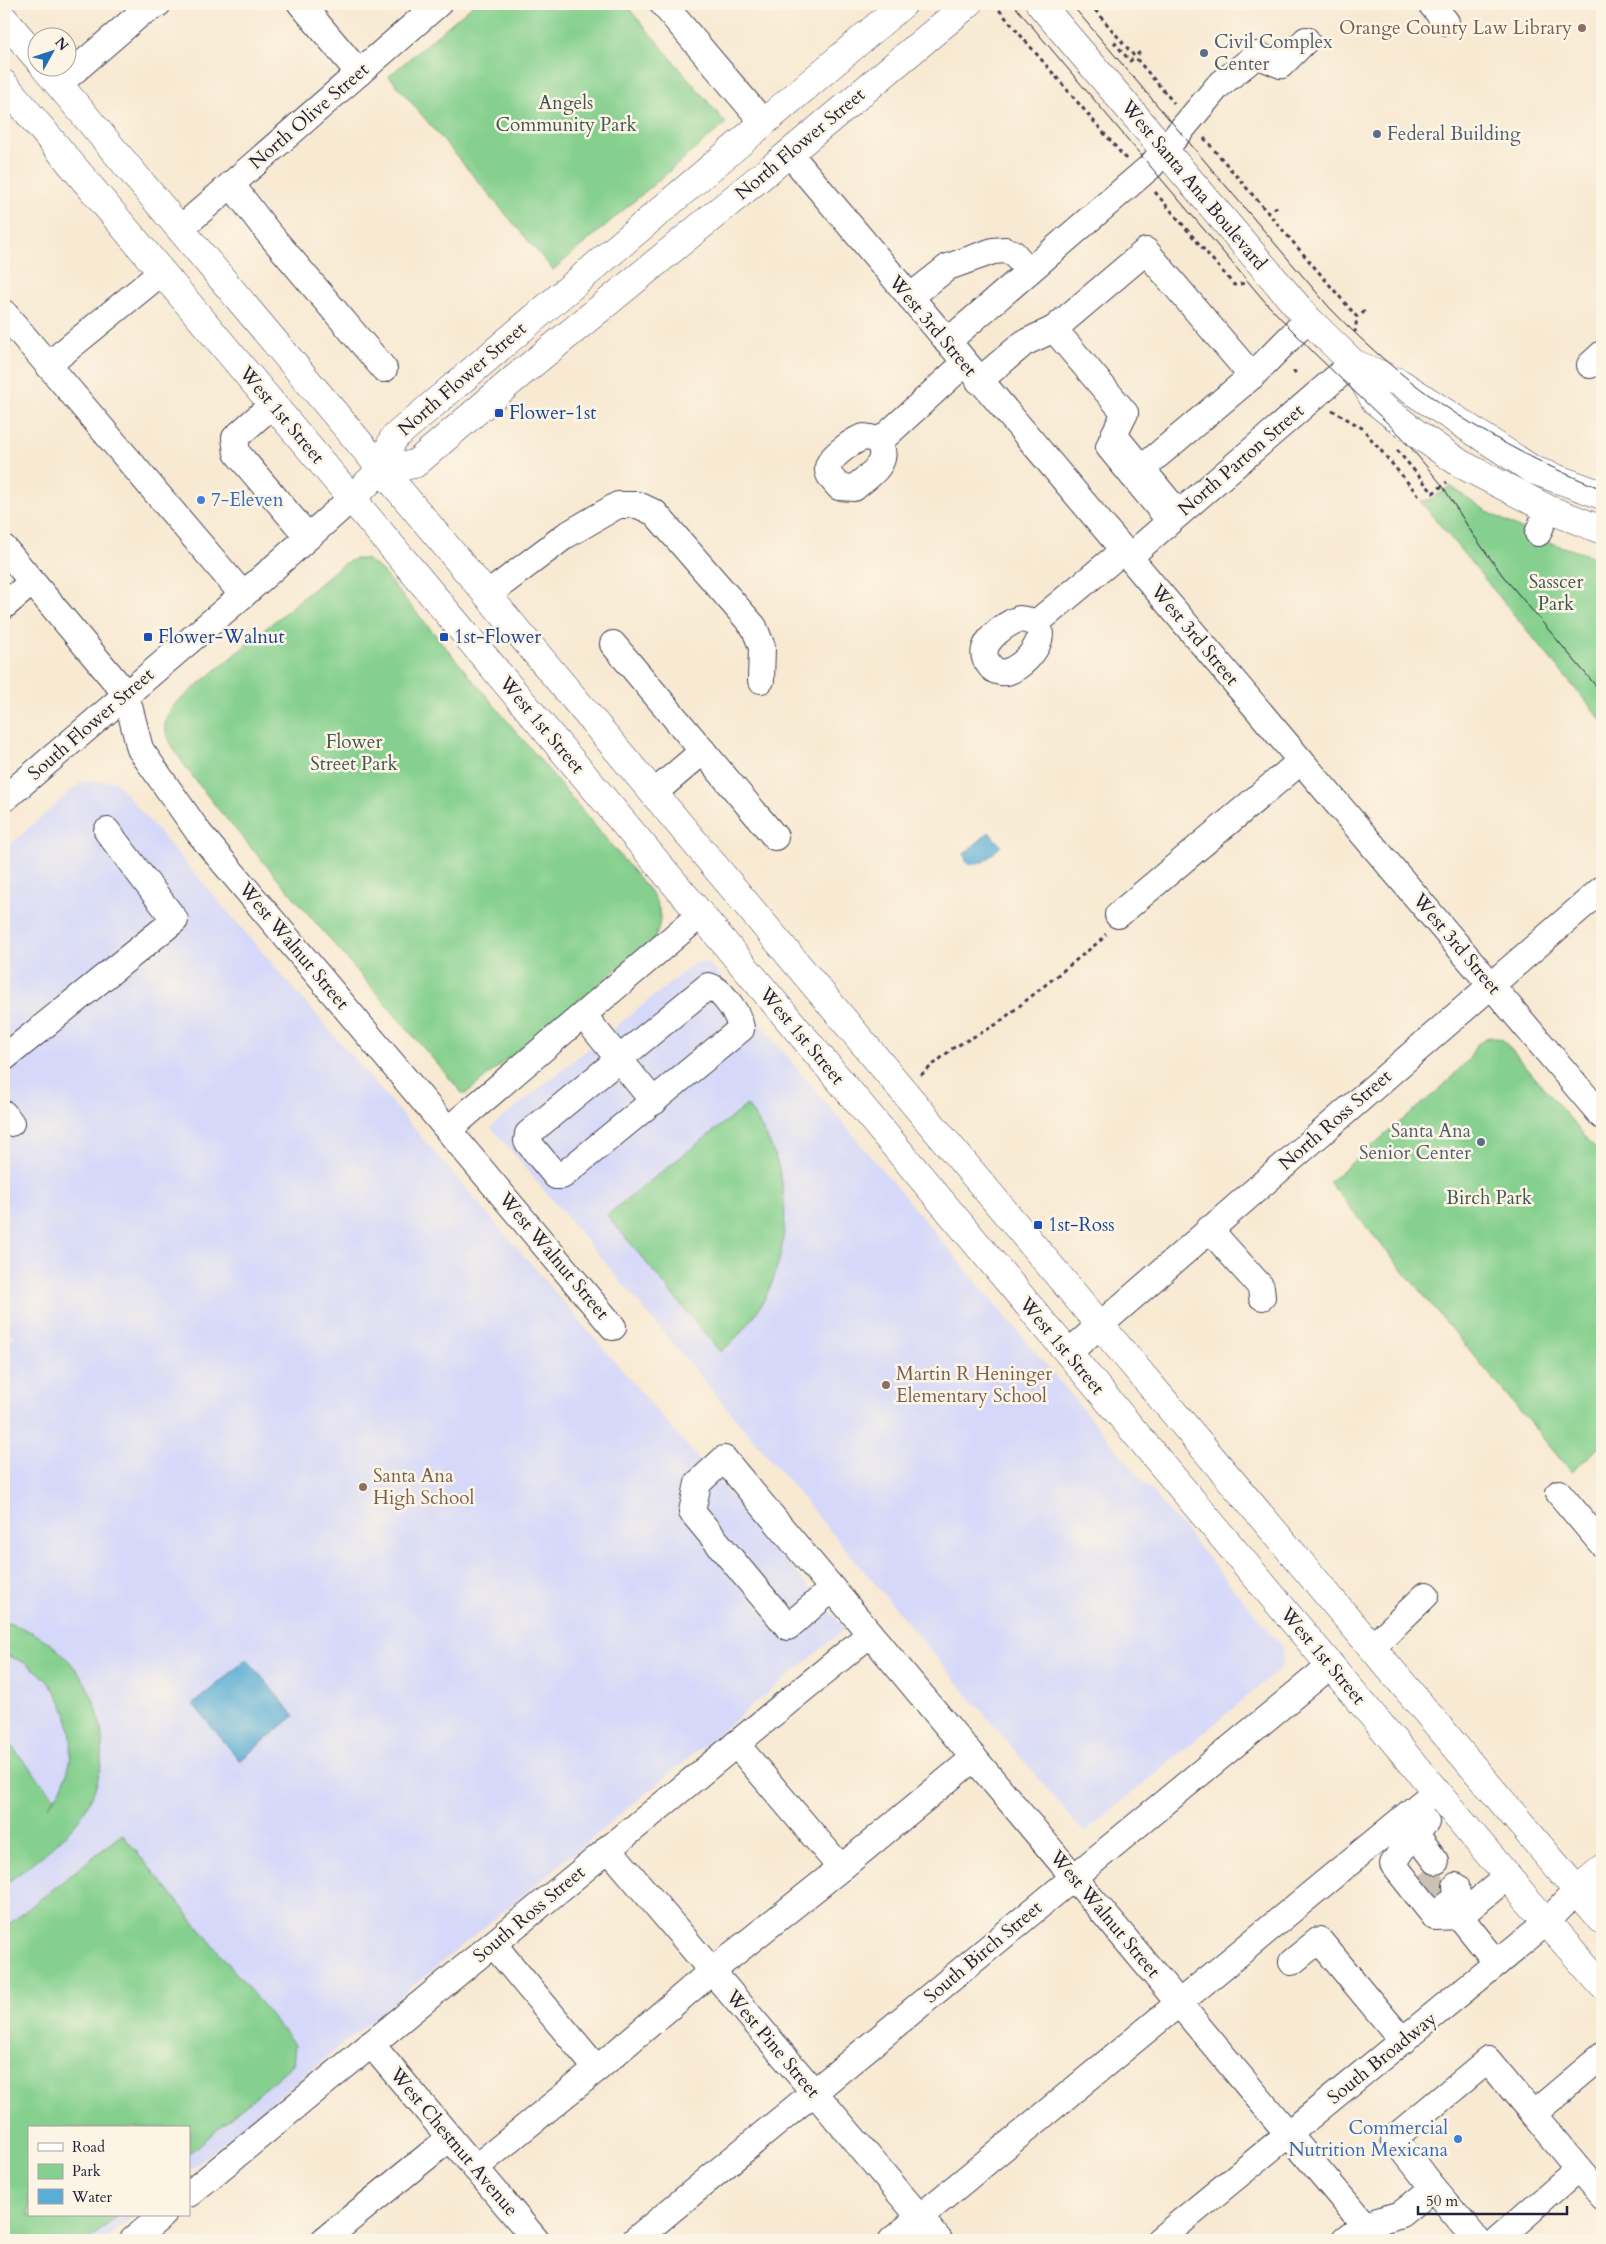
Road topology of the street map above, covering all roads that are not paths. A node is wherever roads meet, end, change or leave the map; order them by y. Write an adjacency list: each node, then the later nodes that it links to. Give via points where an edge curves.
1 (301, 4): 12 (street)
2 (438, 4): 12 (street, North Olive Street)
3 (662, 4): 15 (street)
4 (903, 4): 15 (main road, North Flower Street)
5 (968, 4): 17 (main road, North Flower Street)
6 (1040, 4): 16 (main road, West Santa Ana Boulevard)
7 (154, 5): 11 (street)
8 (4, 19): 10 (main road)
9 (1306, 40): 16 (street, via 1281,65 1257,55 1218,86)
10 (28, 47)
11 (78, 58)
12 (360, 73): 19 (street, North Olive Street)
13 (54, 78): 20 (main road)
14 (4, 84): 18 (main road, West 1st Street)
15 (763, 122): 35 (main road, North Flower Street, via 393,439)
16 (1166, 151): 21 (street); 25 (main road, West Santa Ana Boulevard)
17 (789, 153): 23 (street, West 3rd Street); 35 (main road, North Flower Street, via 514,378 415,464)
18 (74, 167): 20 (main road, via 151,232); 22 (main road, West 1st Street)
19 (231, 184): 20 (street, North Olive Street); 30 (street)
20 (180, 229): 35 (main road)
21 (1029, 271): 23 (street, via 1014,253 993,251 948,267); 27 (street)
22 (162, 272): 29 (street); 33 (main road, West 1st Street)
23 (910, 297): 27 (street, West 3rd Street)
24 (4, 313): 29 (street)
25 (1308, 320): 28 (main road, West Santa Ana Boulevard); 32 (street)
26 (1054, 329): 31 (street); 32 (street, via 1146,251); 36 (street, via 1125,413 1114,435)
27 (947, 342): 31 (street, West 3rd Street)
28 (1352, 363): 37 (main road, West Santa Ana Boulevard, via 1400,382 1533,470); 39 (street, North Parton Street); 40 (main road, West Santa Ana Boulevard, via 1374,401 1416,434 1543,521)
29 (48, 365): 46 (street)
30 (384, 369)
31 (972, 372): 34 (street); 43 (street, West 3rd Street)
32 (1252, 376): 36 (street)
33 (273, 404): 38 (main road, West 1st Street); 41 (street, via 235,438 237,453)
34 (879, 442)
35 (381, 470): 38 (main road, South Flower Street); 45 (main road)
36 (1137, 472): 39 (street)
37 (1602, 495)
38 (352, 498): 41 (street, South Flower Street); 59 (main road, West 1st Street)
39 (1174, 517): 43 (street, North Parton Street)
40 (1602, 530)
41 (308, 537): 46 (street, South Flower Street)
42 (4, 548): 44 (street, West Walnut Street)
43 (1126, 554): 48 (street, North Parton Street); 53 (street, West 3rd Street)
44 (32, 582): 47 (street); 51 (street, West Walnut Street)
45 (487, 595): 50 (street, via 565,536 618,505 638,504 655,513 754,627 762,647); 54 (main road)
46 (243, 596): 51 (street, South Flower Street)
47 (4, 606)
48 (1035, 624)
49 (613, 644): 52 (street)
50 (761, 680)
51 (126, 694): 55 (street, South Flower Street); 67 (street, West Walnut Street, via 140,749 200,834)
52 (703, 751): 54 (street); 57 (street)
53 (1301, 761): 60 (street); 61 (street, West 3rd Street)
54 (654, 793): 70 (main road)
55 (4, 799)
56 (106, 830): 63 (street, via 175,920)
57 (775, 837)
58 (1602, 889): 61 (street, North Ross Street)
59 (700, 915): 62 (street); 72 (main road, West 1st Street)
60 (1118, 915)
61 (1491, 984): 66 (street, West 3rd Street); 68 (street, North Ross Street)
62 (584, 1014): 64 (street); 67 (street)
63 (4, 1058)
64 (619, 1059): 65 (street); 65 (street, via 708,986 722,996 740,1019 741,1029); 65 (street, via 528,1134 527,1141 556,1176 562,1176)
65 (654, 1102)
66 (1602, 1116)
67 (448, 1130): 71 (street, West Walnut Street)
68 (1209, 1229): 69 (street, via 1260,1287); 70 (street, North Ross Street)
69 (1262, 1297)
70 (1099, 1324): 72 (street, North Ross Street); 78 (main road)
71 (613, 1327)
72 (1068, 1352): 79 (main road, West 1st Street)
73 (1559, 1493): 74 (street)
74 (1602, 1544)
75 (832, 1589): 75 (street, West Walnut Street, via 724,1459 698,1483 692,1512 788,1627); 77 (street, West Walnut Street)
76 (1426, 1595): 78 (street)
77 (870, 1634): 80 (street, South Ross Street); 81 (street, West Walnut Street)
78 (1372, 1647): 90 (main road)
79 (1331, 1665): 82 (main road, West 1st Street); 89 (street, South Birch Street)
80 (736, 1744): 84 (street, South Ross Street); 86 (street)
81 (974, 1758): 86 (street); 89 (street, West Walnut Street)
82 (1442, 1797): 83 (street); 88 (main road, West 1st Street); 100 (street)
83 (1414, 1832): 85 (street); 92 (street, via 1393,1864 1435,1917)
84 (608, 1848): 95 (street, South Ross Street); 98 (street, West Pine Street)
85 (1430, 1867)
86 (841, 1868): 98 (street)
87 (1602, 1869): 90 (main road)
88 (1508, 1876): 92 (street); 94 (main road, West 1st Street)
89 (1074, 1877): 100 (street, West Walnut Street); 105 (street, South Birch Street)
90 (1577, 1890): 93 (main road); 94 (street, South Broadway)
91 (1449, 1892): 92 (street)
92 (1460, 1916): 97 (street)
93 (1602, 1920)
94 (1547, 1922): 97 (street, South Broadway); 99 (main road, West 1st Street)
95 (493, 1944): 102 (street, South Ross Street); 104 (street)
96 (1292, 1962): 101 (street, via 1319,1940)
97 (1497, 1963): 101 (street, South Broadway)
98 (712, 1971): 104 (street); 105 (street, West Pine Street)
99 (1602, 1985)
100 (1179, 2003): 107 (street, West Walnut Street); 115 (street)
101 (1403, 2041): 107 (street, South Broadway)
102 (371, 2044): 108 (street, West Chestnut Avenue); 112 (street, South Ross Street)
103 (1602, 2056): 106 (street)
104 (597, 2069): 109 (street)
105 (814, 2092): 115 (street, West Pine Street); 120 (street, South Birch Street)
106 (1533, 2114): 110 (street); 111 (street, via 1488,2060 1394,2138)
107 (1289, 2134): 116 (street, West Walnut Street); 123 (street, South Broadway)
108 (450, 2138): 109 (street, West Chestnut Avenue); 118 (street)
109 (475, 2168): 119 (street, West Chestnut Avenue)
110 (1578, 2169): 113 (street); 125 (street)
111 (1433, 2188): 116 (street, via 1401,2214); 124 (street)
112 (190, 2193)
113 (1602, 2197)
114 (162, 2216): 117 (street)
115 (919, 2217): 121 (street); 122 (street, West Pine Street)
116 (1362, 2235)
117 (133, 2240)
118 (324, 2240)
119 (536, 2240)
120 (635, 2240)
121 (892, 2240)
122 (938, 2240)
123 (1159, 2240)
124 (1478, 2240)
125 (1497, 2240)

